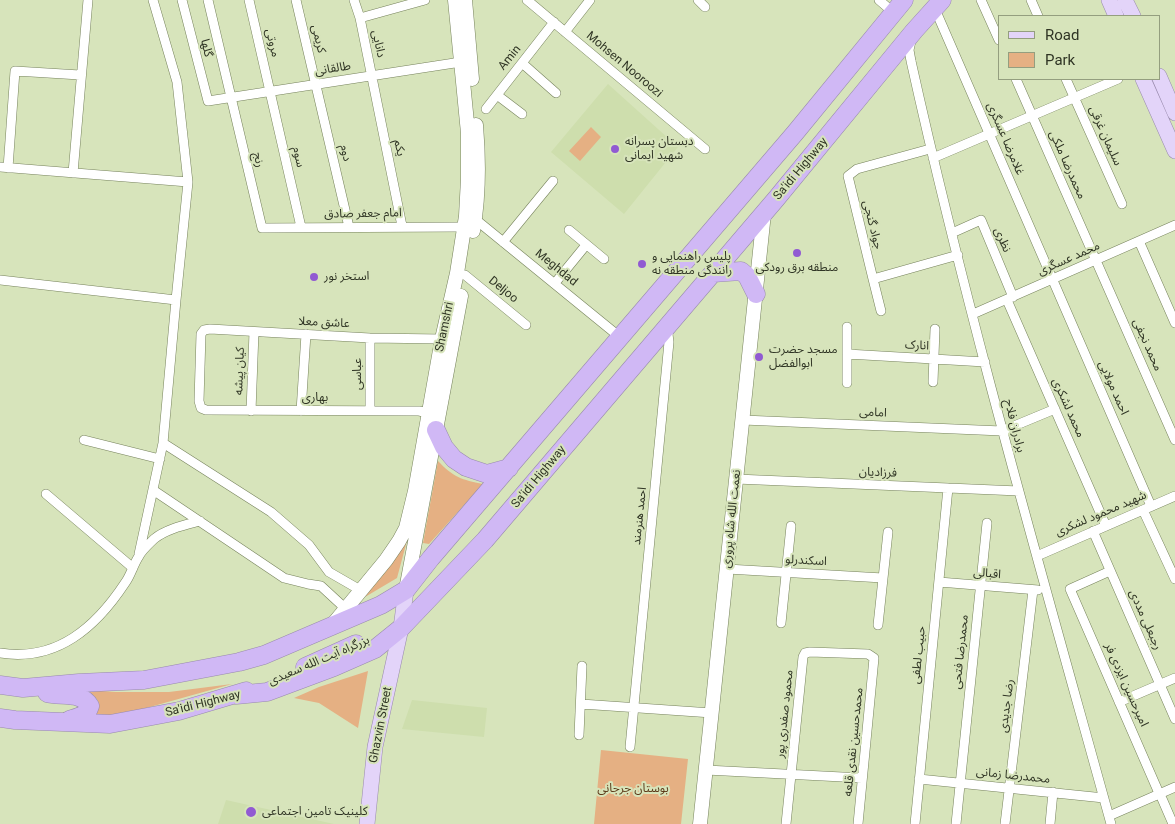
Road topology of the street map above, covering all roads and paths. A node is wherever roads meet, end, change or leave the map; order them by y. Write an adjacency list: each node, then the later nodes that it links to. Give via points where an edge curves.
1 (88, 0): 33 (street)
2 (153, 0): 58 (street, via 177,82)
3 (182, 0): 46 (street, گلها)
4 (208, 0): 45 (street, رنج)
5 (249, 0): 41 (street, مروتی)
6 (296, 0): 40 (street, کریمی)
7 (354, 0): 26 (street, دانایی)
8 (425, 0): 19 (street)
9 (455, 0): 31 (main road, Shamshri)
10 (465, 0): 31 (main road, Shamshri)
11 (590, 0): 29 (street)
12 (698, 0): 22 (street)
13 (878, 0): 21 (street)
14 (981, 0): 30 (street)
15 (1031, 0): 23 (street)
16 (1108, 0): 24 (main road)
17 (1125, 0): 25 (main road)
18 (530, 1): 27 (street, Mohsen Nooroozi)
19 (399, 4): 26 (street)
20 (939, 4): 28 (highway, Sa'idi Highway); 51 (street, غلامرضا عسگری)
21 (898, 6): 94 (highway)
22 (705, 7)
23 (1038, 15)
24 (1116, 15)
25 (1132, 15)
26 (360, 18): 34 (street, دانایی)
27 (554, 22): 29 (street, Mohsen Nooroozi); 32 (street, Amin)
28 (914, 31): 54 (street, برادران فلاح, via 909,50); 60 (highway, Sa'idi Highway)
29 (565, 32): 52 (street, Mohsen Nooroozi)
30 (998, 38)
31 (466, 62): 34 (street, طالقانی); 61 (main road, Shamshri)
32 (522, 63): 42 (street); 43 (street, Amin)
33 (80, 75): 55 (street, via 15,71); 56 (street)
34 (371, 76): 40 (street, طالقانی); 63 (street, یکم)
35 (1160, 78): 48 (main road)
36 (1016, 80): 50 (street, محمدرضا ملکی)
37 (1066, 80): 44 (street, سلیمان غرقی)
38 (1116, 80): 44 (street)
39 (1143, 80): 53 (main road)
40 (316, 85): 41 (street, طالقانی); 65 (street, دوم)
41 (270, 92): 45 (street, طالقانی); 64 (street, سوم)
42 (556, 93)
43 (496, 95): 47 (street, Amin); 49 (street)
44 (1074, 97): 50 (street); 59 (street, سلیمان غرقی)
45 (231, 98): 46 (street, طالقانی); 66 (street, رنج)
46 (208, 102)
47 (486, 109)
48 (1175, 112)
49 (522, 114)
50 (1032, 116): 51 (street); 74 (street, محمدرضا ملکی)
51 (989, 134): 54 (street); 79 (street, غلامرضا عسگری)
52 (706, 149)
53 (1175, 151)
54 (931, 153): 68 (street, برادران فلاح); 77 (street, جواد گنجی, via 857,169 848,176)
55 (4, 168): 56 (street)
56 (73, 173): 58 (street)
57 (553, 181): 70 (street)
58 (188, 182): 83 (street)
59 (1122, 204)
60 (764, 213): 75 (highway, Sa'idi Highway); 81 (main road, نعمت الله شاه پروری)
61 (469, 222): 63 (street, امام جعفر صادق); 70 (street, Meghdad); 76 (main road, Shamshri)
62 (1175, 225): 69 (street, محمد عسگری)
63 (402, 226): 65 (street, امام جعفر صادق)
64 (301, 227): 65 (street, امام جعفر صادق); 66 (street, امام جعفر صادق)
65 (349, 227)
66 (262, 228)
67 (569, 230): 71 (street)
68 (952, 233): 72 (street, برادران فلاح); 82 (street, نظری, via 981,220)
69 (1139, 241): 74 (street, محمد عسگری); 86 (street)
70 (503, 242): 80 (street, Meghdad)
71 (586, 245): 73 (street); 80 (street)
72 (958, 255): 77 (street); 85 (street, برادران فلاح)
73 (604, 259)
74 (1095, 260): 79 (street, محمد عسگری); 111 (street, محمد نجفی)
75 (713, 273): 81 (highway, via 741,271); 88 (highway, Sa'idi Highway)
76 (461, 274): 87 (street, Deljoo); 95 (main road, Shamshri)
77 (873, 279): 84 (street)
78 (0, 280): 83 (street)
79 (1052, 280): 82 (street, محمد عسگری); 121 (street, احمد مولایی)
80 (555, 283): 94 (street, Meghdad)
81 (756, 294): 107 (main road, نعمت الله شاه پروری)
82 (1010, 299): 85 (street, محمد عسگری); 102 (street, محمد لشکری)
83 (176, 300): 112 (street)
84 (881, 311)
85 (973, 314): 98 (street, برادران فلاح)
86 (1175, 324)
87 (526, 325)
88 (667, 326): 146 (highway, Sa'idi Highway, via 485,540); 157 (street, احمد هنرمند, via 669,342)
89 (847, 327): 96 (street)
90 (935, 329): 97 (street)
91 (254, 332): 92 (street, عاشق معلا); 101 (street, عاشق معلا, via 210,329 201,334); 103 (street, کیان پیشه)
92 (306, 334): 93 (street, عاشق معلا); 104 (street)
93 (370, 338): 95 (street, عاشق معلا); 105 (street, عباسی)
94 (621, 338): 114 (highway)
95 (447, 340): 106 (main road, Shamshri); 108 (main road, Shamshri)
96 (847, 354): 97 (street, انارک); 100 (street)
97 (934, 359): 98 (street, انارک); 99 (street)
98 (985, 362): 109 (street, برادران فلاح)
99 (933, 382)
100 (847, 383)
101 (201, 408): 103 (street, بهاری)
102 (1055, 408): 109 (street); 125 (street, محمد لشکری)
103 (251, 411): 104 (street, بهاری)
104 (301, 411): 105 (street, بهاری)
105 (370, 411): 106 (street, بهاری)
106 (430, 413): 140 (main road, Shamshri, via 406,528)
107 (743, 420): 109 (street, امامی); 115 (main road, نعمت الله شاه پروری)
108 (436, 430): 114 (highway, via 444,448 466,467 487,474); 138 (main road, Shamshri)
109 (1002, 431): 118 (street, برادران فلاح)
110 (84, 440): 113 (street)
111 (1175, 440)
112 (164, 442): 113 (street); 140 (street, via 271,512 309,545 330,572)
113 (160, 459): 117 (street)
114 (509, 468): 138 (highway)
115 (736, 479): 116 (street, فرزادیان); 131 (main road, نعمت الله شاه پروری)
116 (948, 488): 118 (street, فرزادیان); 136 (street, حبیب لطفی)
117 (153, 490): 122 (street); 128 (street)
118 (1019, 491): 129 (street, برادران فلاح)
119 (46, 494): 130 (street)
120 (1175, 496): 121 (street, شهید محمود لشکری)
121 (1147, 508): 125 (street, شهید محمود لشکری); 135 (street, احمد مولایی)
122 (200, 521): 128 (street, via 176,527 156,538); 142 (street, via 284,578 321,586)
123 (987, 523): 137 (street, محمدرضا فتحی)
124 (792, 526): 133 (street)
125 (1106, 526): 126 (street, شهید محمود لشکری)
126 (1093, 531): 129 (street, شهید محمود لشکری); 132 (street, رجبعلی مددی)
127 (888, 532): 134 (street)
128 (139, 554): 130 (street)
129 (1037, 556): 141 (street, برادران فلاح)
130 (133, 568): 147 (street, via 106,610 66,643 37,653)
131 (727, 569): 133 (street, اسکندرلو); 158 (main road, نعمت الله شاه پروری)
132 (1110, 571): 152 (street, رجبعلی مددی); 155 (street, امیرحسین ایزدی فر, via 1070,589)
133 (786, 573): 134 (street, اسکندرلو); 143 (street)
134 (883, 578): 144 (street)
135 (1175, 579)
136 (939, 582): 137 (street, اقبالی); 167 (street, حبیب لطفی)
137 (981, 586): 139 (street, اقبالی); 168 (street, محمدرضا فتحی)
138 (406, 590): 145 (highway); 146 (main road, Ghazvin Street)
139 (1033, 590): 141 (street, اقبالی); 170 (street, رضا جدیدی)
140 (362, 591): 142 (main road, Shamshri)
141 (1046, 591): 173 (street, برادران فلاح)
142 (347, 610): 145 (main road, Shamshri)
143 (781, 623)
144 (878, 625)
145 (330, 628): 153 (highway, via 264,655 215,667 144,680)
146 (401, 628): 154 (highway, بزرگراه آیت الله سعیدی); 175 (main road, Ghazvin Street, via 375,747)
147 (0, 653)
148 (875, 663): 165 (street, محمود صفدری پور, via 868,654 804,654); 166 (street, محمدحسین نقدی قلعه)
149 (582, 666): 156 (street)
150 (1175, 678): 152 (street)
151 (0, 684): 153 (highway)
152 (1160, 685): 155 (street); 160 (street, رجبعلی مددی)
153 (23, 688): 161 (highway, via 87,700 88,711)
154 (236, 695): 161 (highway, Sa'idi Highway, via 179,711 110,724)
155 (1119, 702): 172 (street, امیرحسین ایزدی فر)
156 (581, 704): 157 (street); 162 (street)
157 (634, 707): 158 (street); 163 (street, احمد هنرمند)
158 (712, 713): 164 (main road, نعمت الله شاه پروری)
159 (0, 718): 161 (highway, Sa'idi Highway)
160 (1175, 719)
161 (61, 722)
162 (579, 735)
163 (630, 746)
164 (706, 770): 165 (street); 176 (main road, نعمت الله شاه پروری)
165 (791, 774): 166 (street); 177 (street, محمود صفدری پور)
166 (862, 778): 178 (street, محمدحسین نقدی قلعه)
167 (919, 779): 168 (street, محمدرضا زمانی); 179 (street, حبیب لطفی)
168 (960, 783): 170 (street, محمدرضا زمانی); 180 (street, محمدرضا فتحی)
169 (1175, 787): 172 (street)
170 (1010, 788): 171 (street, محمدرضا زمانی); 181 (street, رضا جدیدی)
171 (1053, 792): 173 (street, محمدرضا زمانی); 182 (street)
172 (1159, 793): 174 (street); 183 (street, امیرحسین ایزدی فر)
173 (1104, 798): 174 (street, برادران فلاح)
174 (1110, 820)
175 (367, 824)
176 (700, 824)
177 (786, 824)
178 (858, 824)
179 (915, 824)
180 (956, 824)
181 (1005, 824)
182 (1050, 824)
183 (1173, 824)

